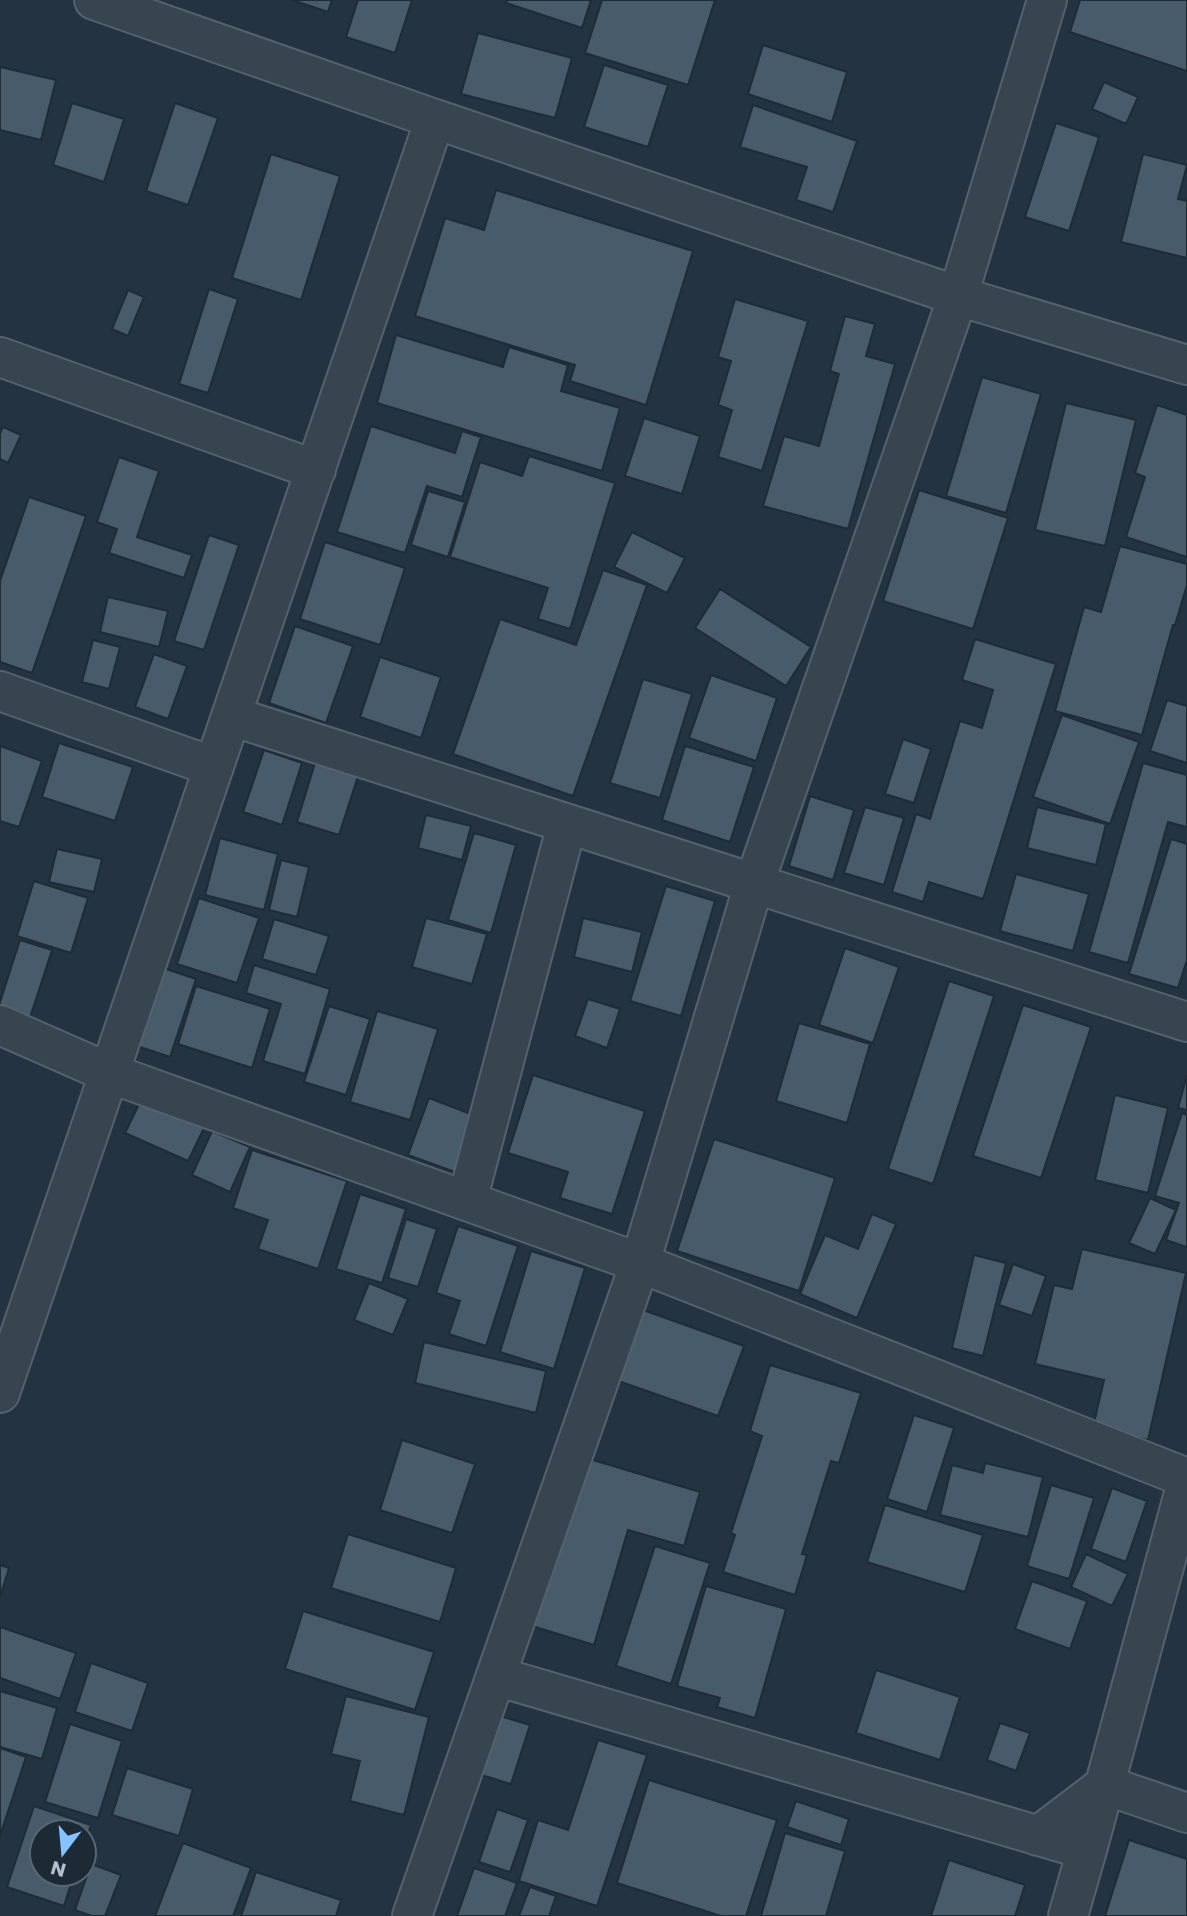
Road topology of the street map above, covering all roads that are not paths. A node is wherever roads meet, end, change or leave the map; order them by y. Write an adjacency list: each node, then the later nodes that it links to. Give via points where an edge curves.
1 (94, 0): 3 (street)
2 (1047, 0): 4 (street)
3 (435, 119): 4 (street); 7 (street)
4 (958, 296): 6 (street); 12 (street)
5 (0, 357): 7 (street)
6 (1187, 365)
7 (316, 470): 9 (street)
8 (0, 691): 10 (street)
9 (232, 716): 10 (street); 11 (street)
10 (214, 767): 15 (street)
11 (567, 824): 12 (street); 16 (street)
12 (754, 884): 13 (street); 17 (street)
13 (1187, 1022)
14 (0, 1026): 15 (street)
15 (109, 1073): 16 (street); 18 (street)
16 (467, 1201): 17 (street)
17 (640, 1263): 20 (street); 21 (street)
18 (11, 1323): 19 (street)
19 (0, 1394)
20 (1187, 1480): 22 (street)
21 (496, 1676): 24 (street); 26 (street)
22 (1105, 1785): 23 (street); 24 (street); 25 (street)
23 (1187, 1813)
24 (1038, 1836): 25 (street)
25 (1087, 1850): 27 (street)
26 (412, 1916)
27 (1068, 1916)

